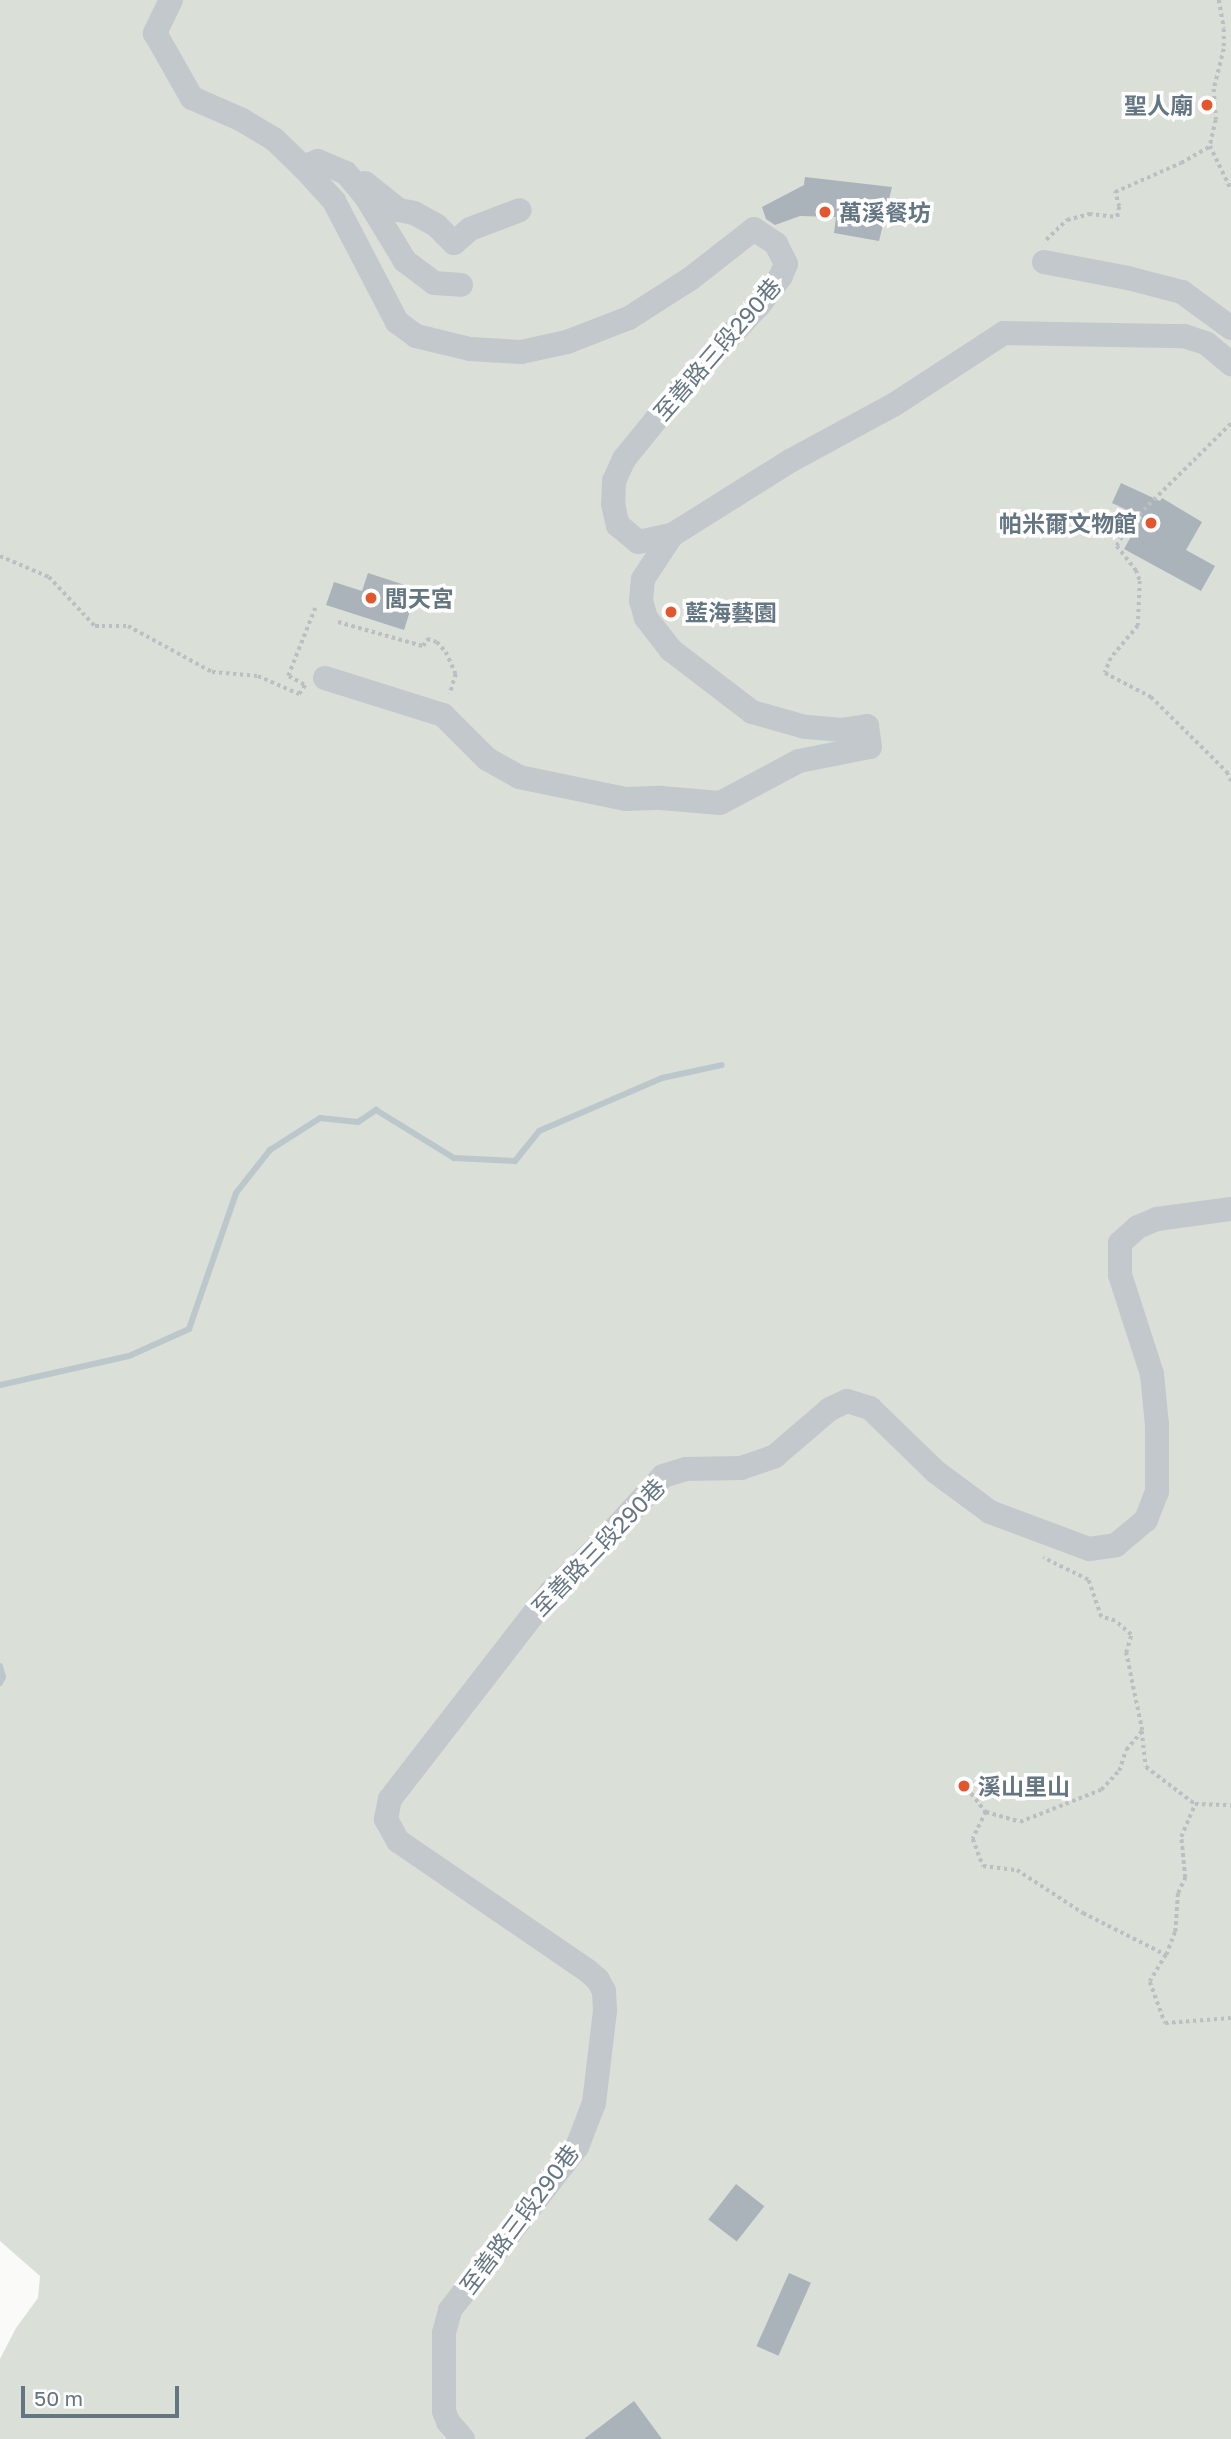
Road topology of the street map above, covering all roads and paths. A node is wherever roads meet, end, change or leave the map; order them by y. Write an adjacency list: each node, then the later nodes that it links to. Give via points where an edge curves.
1 (171, 0): 4 (street, 至善路三段290巷, via 155,33 192,98 274,139)
2 (1219, 0): 3 (path, via 1224,49 1214,89 1216,120)
3 (1209, 146): 6 (path); 8 (path, via 1115,192 1117,217 1089,214 1067,220 1045,241)
4 (303, 167): 5 (street, via 318,161); 13 (street, 至善路三段290巷, via 334,201 397,322 416,336 470,349 521,352 567,342 628,318 690,279 754,229 776,244 786,264 781,276 684,385 624,459 614,481 618,525 638,542)
5 (346, 173): 7 (street, via 374,188 399,210 414,212 437,226 454,243 470,229); 9 (street, via 405,261 434,284)
6 (1231, 188)
7 (520, 210)
8 (1044, 262): 10 (street, via 1182,292)
9 (461, 285)
10 (1231, 328)
11 (1231, 365): 13 (street, 至善路三段290巷, via 1206,343 1184,336 1004,333 895,404 790,461)
12 (1231, 424): 20 (path, via 1129,526 1117,546 1140,581 1138,626 1111,658 1105,673 1151,697)
13 (672, 535): 19 (street, via 643,579 641,601 646,618 671,650 752,712 806,727 842,730 867,726 870,747 799,761 720,803 626,799 519,777 487,759)
14 (0, 556): 18 (path, via 49,577 95,626 128,626 212,673 258,676 299,694)
15 (315, 608): 17 (path)
16 (338, 622): 19 (path, via 423,646 427,639 437,642 456,674)
17 (288, 676)
18 (315, 682): 19 (street)
19 (443, 715)
20 (1231, 781)
21 (1231, 1209): 22 (street, 至善路三段290巷, via 1157,1219 1138,1227 1120,1243 1120,1275 1152,1374 1157,1425 1157,1492 1146,1520 1116,1545 1089,1549)
22 (1038, 1530): 23 (path, via 1034,1554 1088,1580 1101,1617 1115,1621 1130,1635 1126,1653); 30 (street, 至善路三段290巷, via 990,1512 936,1472 870,1408 846,1401 775,1456 741,1468 686,1469 663,1476 550,1593 390,1799 386,1819 398,1841 587,1971 604,1991 594,2103 576,2147 450,2310 444,2333 444,2411)
23 (1142, 1731): 25 (path, via 1146,1767); 27 (path, via 1126,1750 1119,1771 1101,1790 1020,1822)
24 (967, 1788): 27 (path)
25 (1195, 1804): 26 (path); 28 (path, via 1181,1837 1185,1878)
26 (1231, 1805)
27 (986, 1812): 28 (path, via 973,1839 983,1866 1017,1870 1083,1913)
28 (1166, 1955): 29 (path, via 1150,1982 1164,2022)
29 (1231, 2018)
30 (463, 2439)

